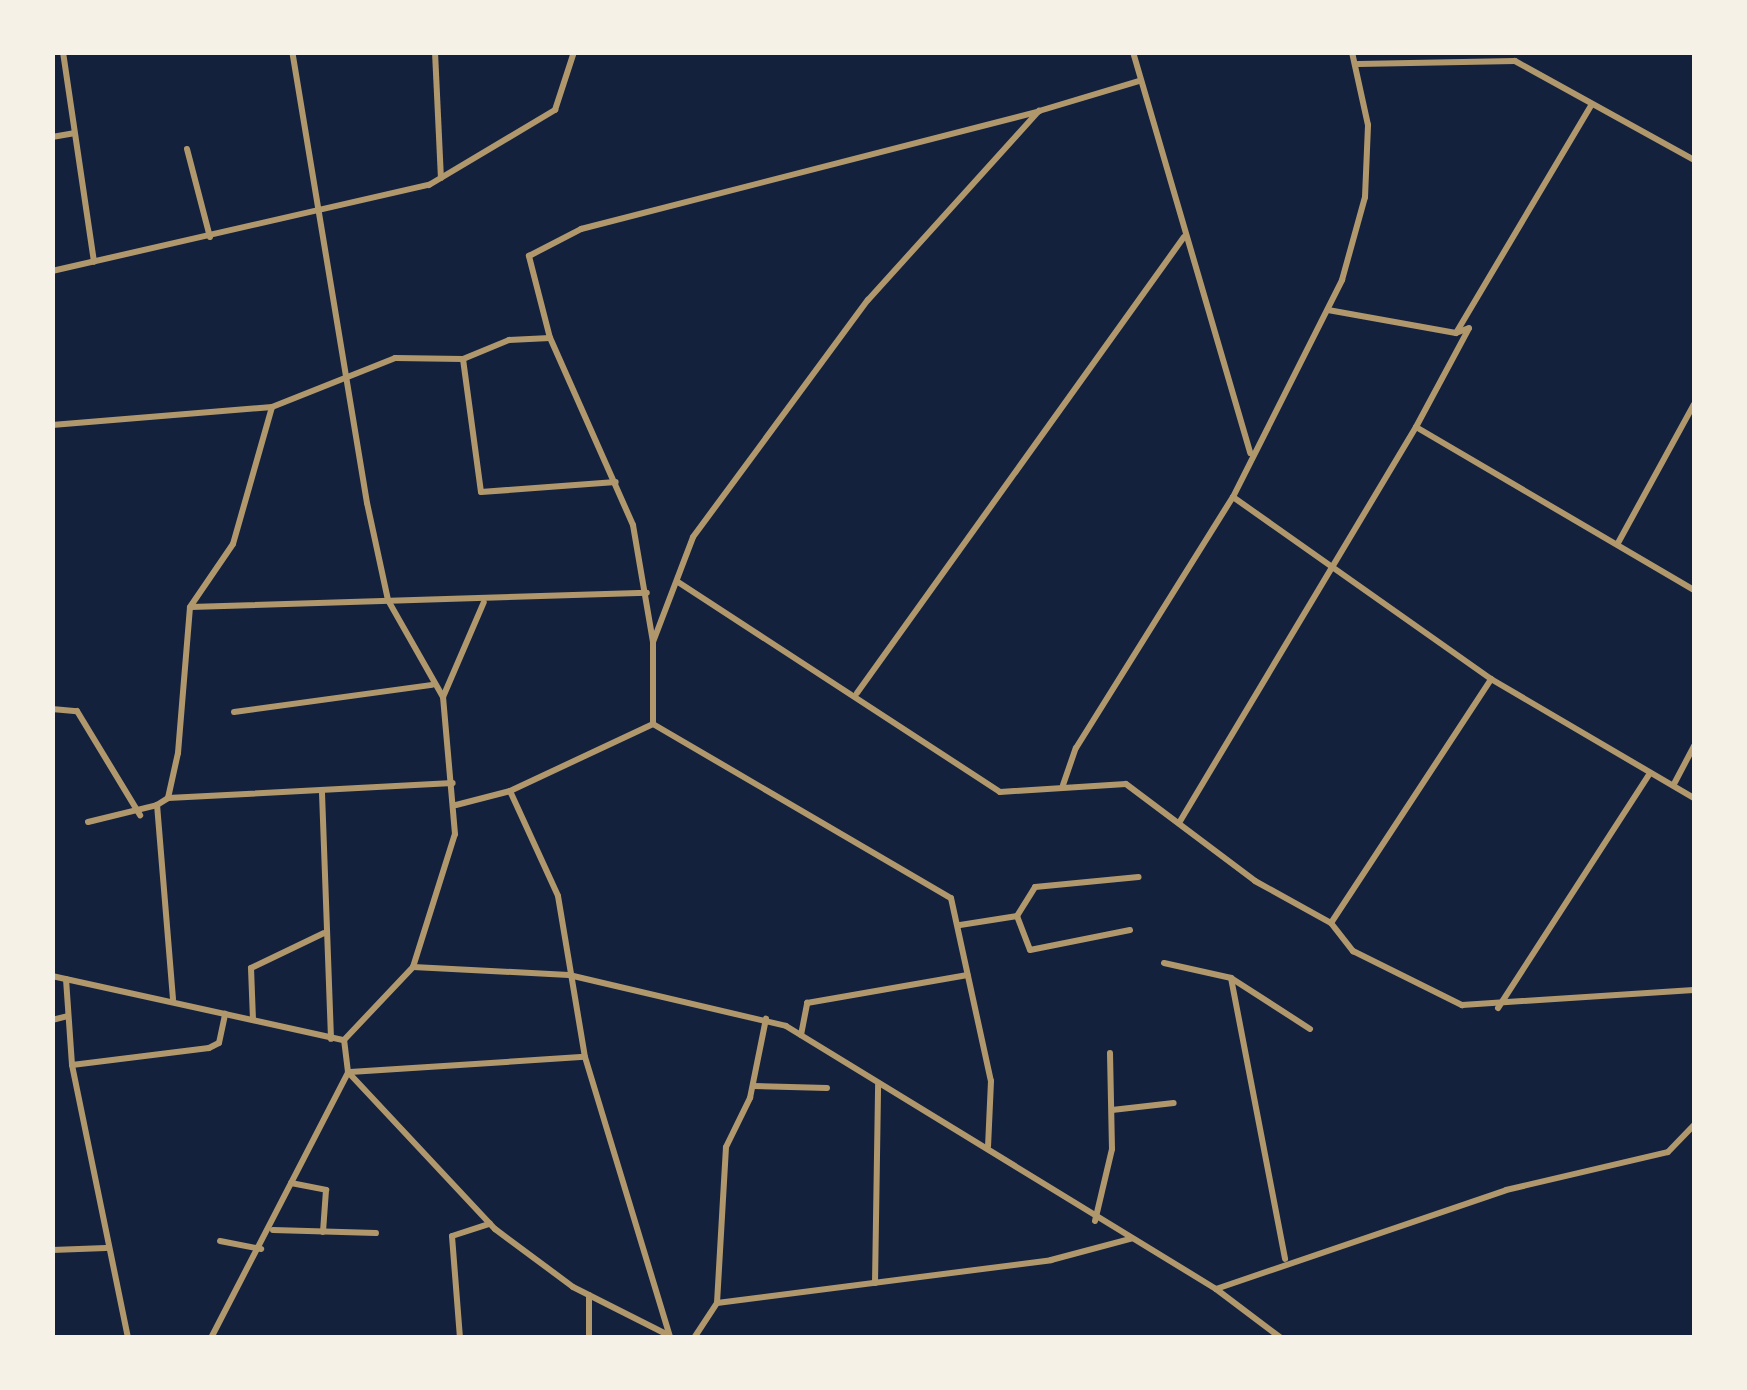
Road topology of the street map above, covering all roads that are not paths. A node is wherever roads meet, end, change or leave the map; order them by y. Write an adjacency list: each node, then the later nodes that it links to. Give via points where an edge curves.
1 (63, 52): 12 (street)
2 (292, 52): 17 (street)
3 (435, 52): 16 (street)
4 (574, 52): 16 (street, via 555,110)
5 (1133, 52): 9 (street)
6 (1352, 52): 8 (street)
7 (1517, 57): 8 (street); 10 (street)
8 (1358, 64): 22 (street, via 1364,211)
9 (1139, 81): 11 (street); 18 (street)
10 (1590, 106): 15 (street); 23 (street)
11 (1039, 112): 24 (street, via 580,229 528,256); 36 (street, via 868,300 692,537)
12 (74, 132): 13 (street); 20 (street)
13 (52, 137)
14 (187, 149): 19 (street)
15 (1694, 160)
16 (442, 178): 17 (street)
17 (318, 215): 19 (street); 26 (street)
18 (1184, 236): 31 (street); 45 (street)
19 (210, 238): 20 (street)
20 (94, 262): 21 (street)
21 (52, 271)
22 (1328, 310): 23 (street); 31 (street)
23 (1456, 332): 30 (street, via 1470,328)
24 (550, 338): 25 (street); 32 (street)
25 (463, 359): 26 (street, via 395,358); 32 (street, via 481,492)
26 (351, 374): 28 (street); 39 (street)
27 (1694, 404): 34 (street)
28 (272, 406): 29 (street); 41 (street, via 233,544)
29 (52, 425)
30 (1416, 427): 34 (street); 35 (street)
31 (1250, 453): 33 (street)
32 (616, 482): 38 (street)
33 (1234, 497): 35 (street); 54 (street, via 1086,732)
34 (1618, 543): 37 (street)
35 (1332, 571): 43 (street); 63 (street)
36 (678, 582): 42 (street); 45 (street)
37 (1694, 590)
38 (647, 593): 40 (street); 42 (street)
39 (388, 600): 40 (street); 41 (street); 44 (street)
40 (484, 602): 46 (street)
41 (190, 606): 57 (street)
42 (653, 642): 49 (street)
43 (1491, 679): 51 (street); 66 (street)
44 (432, 686): 46 (street); 48 (street)
45 (857, 693): 54 (street, via 1000,792)
46 (443, 697): 52 (street)
47 (52, 709): 61 (street, via 77,711)
48 (234, 712)
49 (653, 724): 55 (street); 67 (street, via 952,898)
50 (1694, 746): 53 (street)
51 (1649, 774): 53 (street); 79 (street)
52 (454, 783): 56 (street); 60 (street)
53 (1674, 784): 58 (street)
54 (1063, 785): 63 (street, via 1126,784)
55 (510, 791): 60 (street); 74 (street, via 558,896)
56 (322, 793): 57 (street); 69 (street)
57 (168, 798): 59 (street)
58 (1694, 798)
59 (157, 804): 61 (street); 78 (street)
60 (456, 805): 71 (street, via 452,858)
61 (140, 814): 62 (street)
62 (88, 822)
63 (1178, 823): 66 (street)
64 (1140, 878): 65 (street, via 1035,887)
65 (1017, 916): 67 (street); 68 (street, via 1030,950)
66 (1331, 923): 79 (street, via 1353,951 1462,1005)
67 (960, 925): 72 (street)
68 (1130, 930)
69 (324, 933): 84 (street, via 252,968); 87 (street)
70 (1164, 962): 75 (street)
71 (412, 967): 74 (street); 88 (street)
72 (968, 974): 86 (street, via 807,1003); 99 (street, via 992,1081)
73 (52, 976): 76 (street)
74 (569, 976): 82 (street); 90 (street)
75 (1231, 978): 85 (street); 111 (street)
76 (66, 979): 78 (street); 81 (street)
77 (1694, 990): 79 (street)
78 (172, 999): 80 (street)
79 (1497, 1008)
80 (225, 1014): 84 (street); 91 (street, via 220,1043 209,1048)
81 (68, 1016): 83 (street); 91 (street)
82 (766, 1019): 86 (street); 94 (street)
83 (52, 1020)
84 (252, 1020): 87 (street)
85 (1310, 1029)
86 (802, 1034): 93 (street)
87 (331, 1039): 88 (street)
88 (344, 1040): 92 (street)
89 (1110, 1053): 97 (street)
90 (584, 1058): 92 (street); 116 (street)
91 (72, 1066): 108 (street)
92 (348, 1072): 100 (street); 102 (street)
93 (878, 1085): 99 (street); 112 (street)
94 (752, 1086): 95 (street); 115 (street, via 726,1147)
95 (827, 1088)
96 (1174, 1102): 97 (street)
97 (1112, 1110): 101 (street)
98 (1694, 1125): 111 (street, via 1668,1152)
99 (988, 1146): 101 (street)
100 (292, 1183): 103 (street); 104 (street, via 326,1190)
101 (1095, 1221): 106 (street)
102 (490, 1224): 114 (street); 119 (street, via 452,1236)
103 (272, 1230): 104 (street); 109 (street)
104 (323, 1232): 105 (street)
105 (376, 1233)
106 (1132, 1239): 112 (street); 113 (street)
107 (220, 1241): 109 (street)
108 (106, 1248): 110 (street); 117 (street)
109 (260, 1249): 118 (street)
110 (52, 1250)
111 (1285, 1259): 113 (street)
112 (875, 1284): 115 (street)
113 (1216, 1288): 122 (street)
114 (589, 1295): 116 (street); 120 (street)
115 (717, 1303): 121 (street)
116 (672, 1337)
117 (128, 1338)
118 (211, 1338)
119 (460, 1338)
120 (590, 1338)
121 (694, 1338)
122 (1280, 1338)

